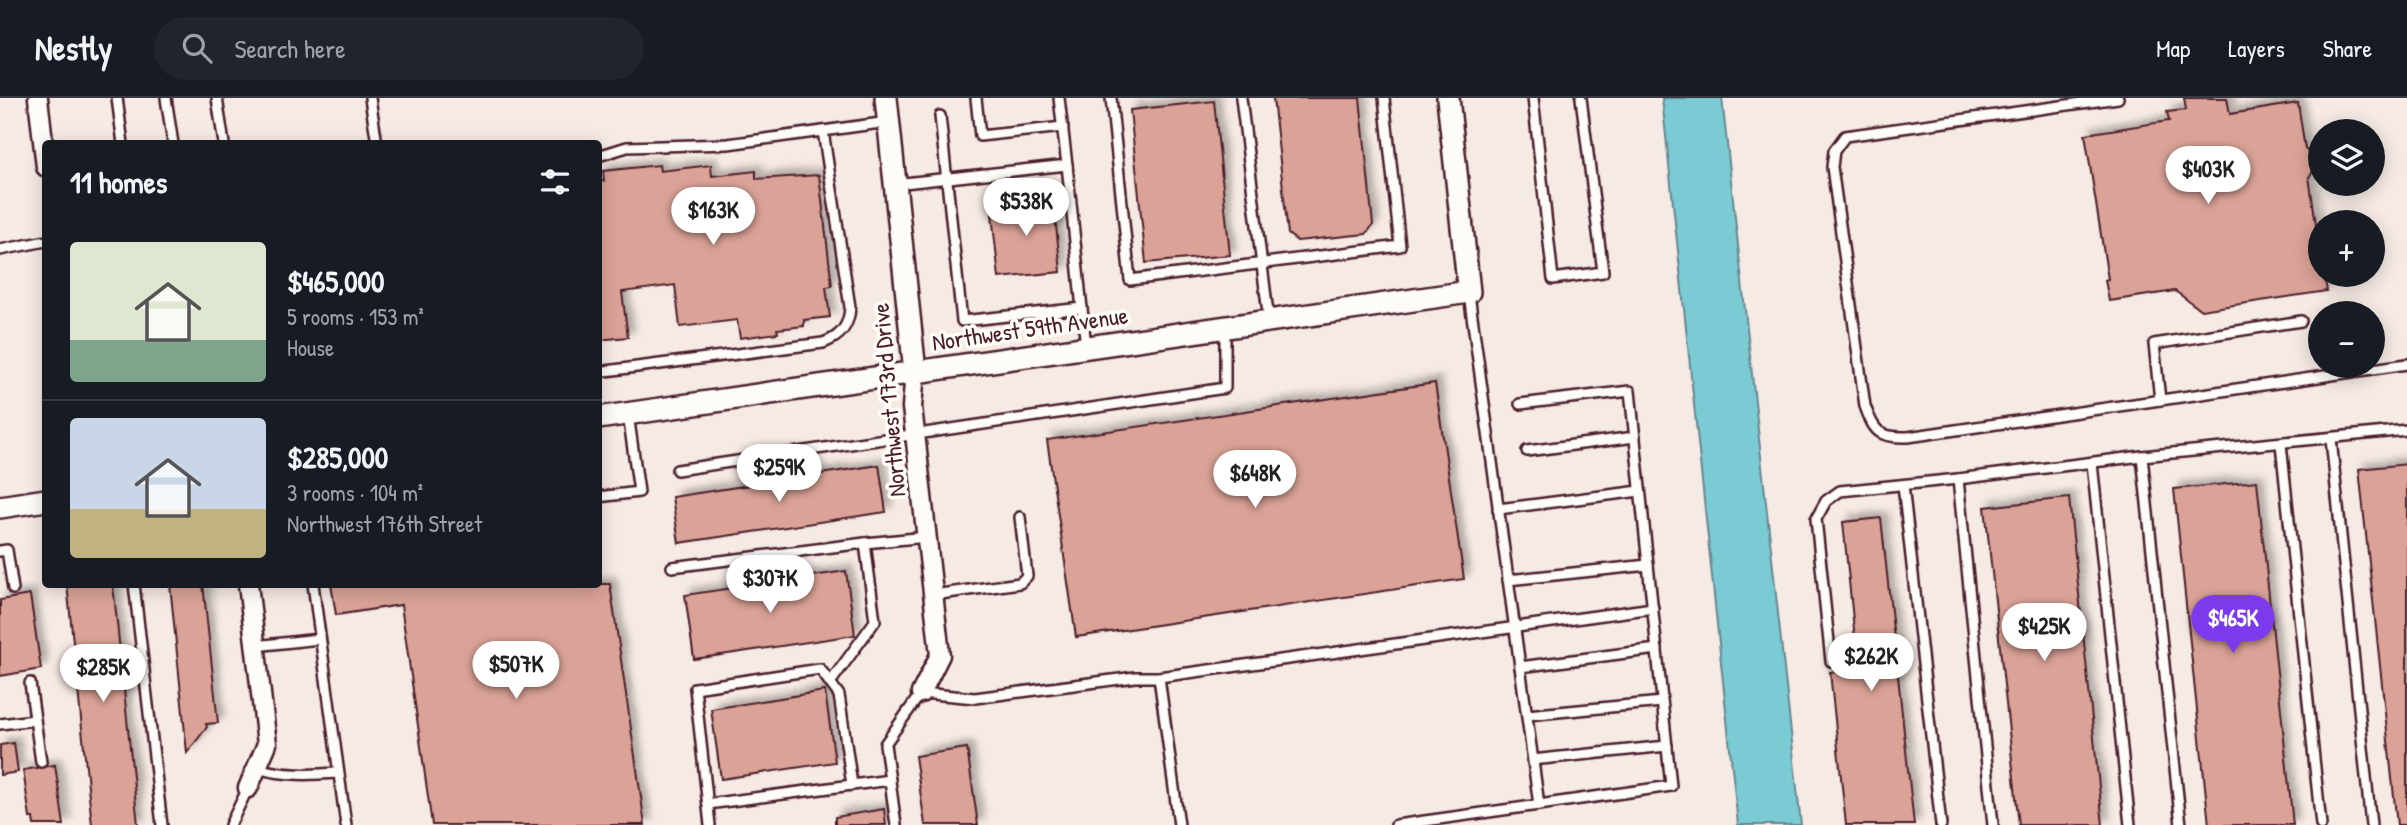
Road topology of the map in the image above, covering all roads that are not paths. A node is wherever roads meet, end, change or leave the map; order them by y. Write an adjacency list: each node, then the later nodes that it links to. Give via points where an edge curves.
1 (37, 98): 20 (street)
2 (117, 98): 21 (lane)
3 (166, 98): 22 (lane)
4 (217, 98): 23 (lane)
5 (370, 98): 24 (lane)
6 (886, 98): 17 (street, Northwest 173rd Drive)
7 (976, 98): 18 (lane, via 980,136)
8 (1059, 98): 18 (lane)
9 (1111, 98): 31 (lane, via 1130,280)
10 (1241, 98): 31 (lane)
11 (1384, 98): 31 (lane, via 1400,246)
12 (1448, 98): 32 (street)
13 (1533, 98): 14 (lane, via 1553,279 1603,272)
14 (1581, 98)
15 (2118, 98): 41 (lane, via 1845,136 1834,151 1832,167 1865,406 1872,427 1888,438)
16 (940, 116): 27 (lane)
17 (889, 121): 19 (lane); 28 (street, Northwest 173rd Drive)
18 (1063, 127): 26 (lane)
19 (823, 131): 25 (lane, via 728,144 627,147); 39 (lane, via 850,307 840,334 823,343)
20 (42, 140)
21 (122, 140)
22 (172, 140)
23 (223, 140)
24 (376, 140)
25 (602, 155)
26 (1067, 165): 27 (lane); 33 (lane)
27 (947, 178): 28 (lane); 33 (lane, via 962,321)
28 (895, 184): 40 (street, Northwest 173rd Drive)
29 (42, 243): 30 (lane)
30 (0, 250)
31 (1261, 263): 34 (lane)
32 (1469, 292): 34 (street, Northwest 59th Avenue); 60 (lane)
33 (1082, 307): 37 (lane)
34 (1269, 321): 36 (street, Northwest 59th Avenue)
35 (2301, 321): 41 (lane, via 2154,344)
36 (1225, 327): 37 (street, Northwest 59th Avenue); 46 (lane, via 1226,388)
37 (1086, 347): 40 (street, Northwest 59th Avenue)
38 (2407, 364): 41 (lane)
39 (602, 371)
40 (915, 372): 43 (street, Northwest 59th Avenue); 46 (street, Northwest 173rd Drive)
41 (2160, 400)
42 (1520, 404): 47 (lane, via 1630,391)
43 (628, 414): 44 (street, Northwest 59th Avenue); 57 (lane, via 639,492)
44 (602, 417)
45 (2407, 430): 48 (lane)
46 (915, 436): 53 (lane); 62 (street, Northwest 173rd Drive)
47 (1634, 437): 50 (lane); 56 (lane)
48 (2331, 439): 49 (lane); 110 (lane)
49 (2281, 444): 51 (lane); 109 (lane)
50 (1527, 451)
51 (2142, 456): 52 (lane); 108 (lane)
52 (2092, 463): 54 (lane); 107 (lane)
53 (677, 470)
54 (1958, 479): 55 (lane); 106 (lane)
55 (1903, 485): 78 (lane, via 1840,491 1826,501 1816,519); 105 (lane)
56 (1640, 491): 60 (lane); 65 (lane)
57 (602, 497)
58 (42, 501): 59 (street)
59 (0, 507)
60 (1498, 509): 67 (lane)
61 (1020, 517): 72 (lane, via 1027,576 1020,583)
62 (927, 537): 63 (lane); 72 (street, Northwest 173rd Drive)
63 (865, 543): 66 (lane); 82 (lane, via 875,621)
64 (0, 551): 71 (lane, via 7,550)
65 (1648, 565): 67 (lane); 73 (lane)
66 (672, 567)
67 (1508, 580): 74 (lane)
68 (134, 588): 98 (lane)
69 (249, 588): 76 (street)
70 (313, 588): 75 (lane)
71 (13, 589)
72 (933, 595): 83 (street, Northwest 173rd Drive, via 940,656)
73 (1653, 608): 74 (lane); 77 (lane)
74 (1514, 628): 79 (lane); 80 (lane)
75 (319, 639): 76 (lane); 92 (lane)
76 (256, 646): 91 (street, via 267,744)
77 (1657, 649): 79 (lane); 84 (lane)
78 (1831, 661)
79 (1520, 667): 85 (lane)
80 (1159, 677): 83 (lane, via 975,698); 103 (lane)
81 (30, 683): 86 (lane)
82 (830, 683): 94 (lane, via 839,695); 96 (lane, via 820,669 695,688)
83 (921, 693): 93 (lane, via 885,744)
84 (1662, 702): 85 (lane); 88 (lane)
85 (1527, 715): 89 (lane)
86 (35, 720): 87 (lane); 90 (lane)
87 (0, 724)
88 (1667, 746): 89 (lane); 97 (lane, via 1671,786)
89 (1532, 760): 97 (lane)
90 (41, 762)
91 (257, 768): 92 (lane, via 301,775); 95 (street)
92 (338, 773): 100 (lane)
93 (890, 780): 94 (lane); 102 (lane)
94 (852, 785): 96 (lane)
95 (248, 788): 99 (lane)
96 (708, 804): 101 (lane)
97 (1539, 805): 104 (lane)
98 (162, 825)
99 (230, 825)
100 (346, 825)
101 (710, 825)
102 (896, 825)
103 (1179, 825)
104 (1396, 825)
105 (1941, 825)
106 (1993, 825)
107 (2130, 825)
108 (2181, 825)
109 (2320, 825)
110 (2371, 825)

